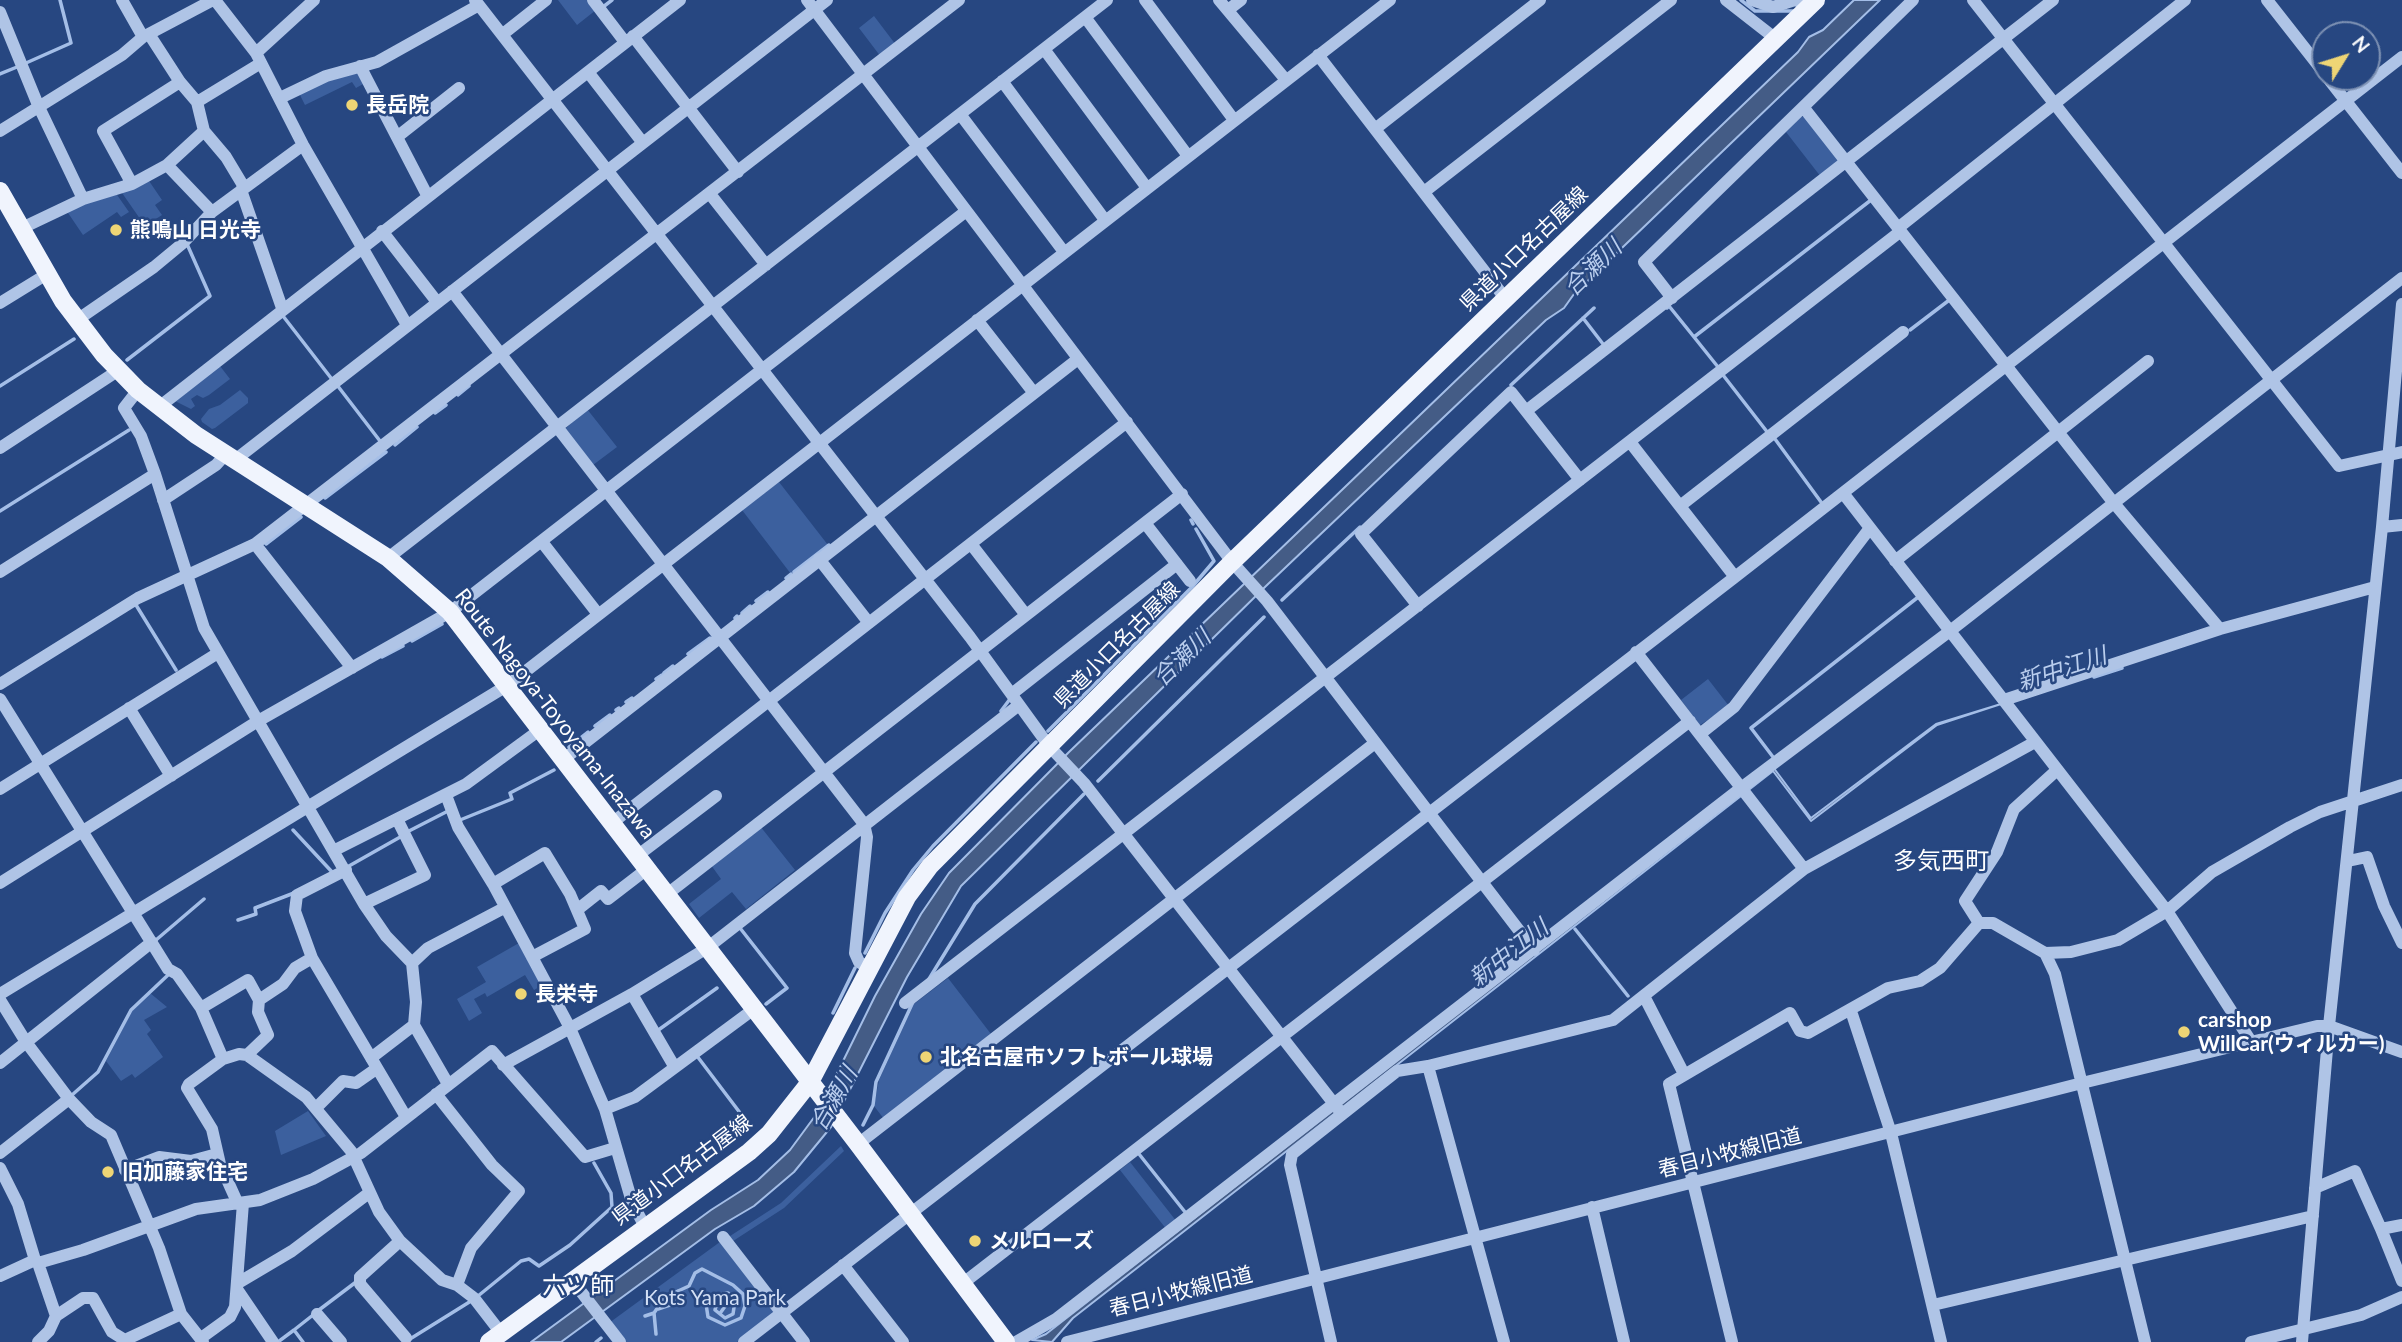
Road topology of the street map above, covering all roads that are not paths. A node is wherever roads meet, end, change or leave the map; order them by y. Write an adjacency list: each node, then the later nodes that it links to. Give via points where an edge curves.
1 (122, 0): 29 (street)
2 (214, 0): 29 (street); 37 (street)
3 (314, 0): 37 (street)
4 (546, 0): 28 (street)
5 (593, 0): 30 (street)
6 (680, 0): 30 (street)
7 (827, 0): 24 (street)
8 (959, 0): 40 (street)
9 (1107, 0): 27 (street)
10 (1145, 0): 55 (street)
11 (1241, 0): 25 (street)
12 (1390, 0): 34 (street)
13 (1539, 0): 56 (street)
14 (1671, 0): 73 (street)
15 (1726, 0): 31 (street)
16 (1752, 0): 23 (street, via 1773,7 1795,0)
17 (1913, 0): 53 (street)
18 (1973, 0): 32 (street)
19 (2053, 0): 32 (street)
20 (2185, 0): 50 (street)
21 (2267, 0): 35 (street)
22 (477, 3): 28 (street); 38 (street, via 377,62)
23 (1813, 3): 31 (main road, 県道小口名古屋線)
24 (811, 5): 40 (street); 52 (street)
25 (1223, 5): 41 (street)
26 (0, 12): 51 (street)
27 (1085, 17): 33 (street); 63 (street)
28 (503, 34): 47 (street)
29 (146, 35): 43 (street); 51 (street, via 122,55)
30 (629, 39): 39 (street); 52 (street)
31 (1776, 39): 92 (main road, 県道小口名古屋線)
32 (2002, 39): 50 (street); 64 (street)
33 (1044, 49): 42 (street); 71 (street)
34 (1318, 55): 41 (street); 56 (street)
35 (2311, 57)
36 (2402, 57): 48 (street)
37 (258, 58): 46 (street); 49 (street)
38 (360, 66): 46 (street, via 307,83); 59 (street)
39 (588, 72): 47 (street); 60 (street)
40 (862, 75): 62 (street); 67 (street)
41 (1286, 80): 55 (street)
42 (1002, 81): 54 (street); 79 (street)
43 (180, 82): 49 (street); 69 (street, via 103,131)
44 (459, 88): 59 (street)
45 (2338, 91): 48 (street)
46 (280, 98): 61 (street)
47 (553, 99): 66 (street); 75 (street)
48 (2346, 101): 68 (street); 84 (street)
49 (197, 102): 58 (street)
50 (2052, 104): 81 (street); 84 (street)
51 (38, 106): 57 (street); 76 (street)
52 (688, 108): 60 (street); 67 (street)
53 (1804, 108): 64 (street); 93 (street, via 1644,262)
54 (960, 114): 62 (street); 86 (street)
55 (1234, 120): 63 (street)
56 (1375, 129): 73 (street)
57 (0, 131)
58 (204, 131): 65 (street); 70 (street, via 226,157)
59 (397, 137): 75 (street)
60 (643, 143): 66 (street)
61 (303, 145): 70 (street); 85 (street)
62 (916, 148): 78 (street); 87 (street)
63 (1188, 156): 71 (street)
64 (1846, 162): 81 (street); 93 (street)
65 (167, 165): 69 (street); 77 (street)
66 (609, 169): 83 (street); 91 (street)
67 (738, 173): 74 (street)
68 (2402, 173)
69 (132, 184): 76 (street)
70 (242, 188): 77 (street); 98 (street)
71 (1147, 188): 79 (street)
72 (0, 191): 80 (main road, Route Nagoya-Toyoyama-Inazawa)
73 (1424, 192): 92 (street)
74 (710, 194): 83 (street); 87 (street)
75 (427, 195): 82 (street)
76 (83, 199): 80 (street)
77 (212, 212): 99 (street, via 171,253)
78 (965, 212): 90 (street); 107 (street)
79 (1105, 220): 86 (street)
80 (22, 228): 88 (main road, Route Nagoya-Toyoyama-Inazawa)
81 (1899, 229): 106 (street); 118 (street)
82 (382, 231): 85 (street); 94 (street)
83 (659, 234): 97 (street); 103 (street)
84 (2163, 243): 106 (street); 109 (street)
85 (361, 247): 98 (street); 101 (street)
86 (1064, 252): 90 (street)
87 (766, 265): 97 (street)
88 (47, 274): 95 (street); 99 (main road, Route Nagoya-Toyoyama-Inazawa)
89 (2402, 278): 109 (street)
90 (1022, 285): 100 (street); 104 (street)
91 (452, 291): 94 (street); 103 (street)
92 (1505, 298): 145 (main road, 県道小口名古屋線)
93 (1672, 298): 113 (street)
94 (437, 302): 101 (street)
95 (0, 303)
96 (2402, 304): 121 (street)
97 (713, 306): 107 (street); 115 (street)
98 (282, 308): 112 (street)
99 (77, 320): 108 (main road, Route Nagoya-Toyoyama-Inazawa)
100 (977, 320): 111 (street); 117 (street)
101 (407, 326): 122 (street)
102 (1903, 332): 131 (street)
103 (502, 356): 115 (street); 130 (street)
104 (1078, 359): 111 (street); 114 (street)
105 (2148, 360): 116 (street)
106 (2005, 365): 116 (street); 126 (street)
107 (763, 369): 117 (street); 125 (street)
108 (119, 370): 110 (main road, Route Nagoya-Toyoyama-Inazawa); 119 (street)
109 (2271, 380): 121 (street, via 2339,466); 129 (street)
110 (138, 390): 112 (main road, Route Nagoya-Toyoyama-Inazawa); 123 (street, via 124,408)
111 (1034, 393): 132 (street)
112 (159, 407): 122 (main road, Route Nagoya-Toyoyama-Inazawa)
113 (1526, 411): 124 (street); 152 (street, via 1511,392 1361,534)
114 (1127, 422): 127 (street); 139 (street)
115 (556, 426): 125 (street); 140 (street)
116 (2058, 432): 129 (street); 142 (street)
117 (820, 442): 132 (street); 143 (street)
118 (1630, 442): 124 (street); 131 (street)
119 (0, 448)
120 (2402, 452): 121 (street)
121 (2389, 456): 135 (street)
122 (230, 457): 128 (street); 130 (main road, Route Nagoya-Toyoyama-Inazawa)
123 (155, 474): 128 (street); 146 (street)
124 (1580, 480): 152 (street)
125 (607, 491): 137 (street); 143 (street)
126 (1843, 493): 136 (street); 148 (street)
127 (1182, 494): 133 (street); 145 (street)
128 (163, 500): 147 (street)
129 (2113, 502): 157 (street); 158 (street)
130 (308, 505): 138 (street); 140 (main road, Route Nagoya-Toyoyama-Inazawa)
131 (1681, 506): 148 (street)
132 (876, 515): 141 (street); 149 (street)
133 (1145, 523): 144 (street); 155 (street)
134 (2402, 525): 135 (street)
135 (2382, 527): 151 (street)
136 (1870, 528): 142 (street); 175 (street, via 1734,707)
137 (542, 542): 153 (street); 154 (street)
138 (255, 544): 147 (street); 163 (street)
139 (971, 544): 149 (street); 155 (street)
140 (388, 558): 153 (main road, Route Nagoya-Toyoyama-Inazawa)
141 (819, 559): 156 (street); 159 (street)
142 (1895, 561): 158 (street)
143 (662, 563): 154 (street); 159 (street)
144 (1177, 564): 150 (street); 168 (street)
145 (1235, 566): 164 (street); 178 (main road, 県道小口名古屋線)
146 (0, 572)
147 (186, 575): 162 (street); 165 (street, via 138,598)
148 (1735, 577): 161 (street)
149 (925, 579): 156 (street); 160 (street)
150 (1190, 581)
151 (2375, 587): 157 (street); 189 (street)
152 (1418, 606): 164 (street)
153 (450, 612): 163 (street); 166 (main road, Route Nagoya-Toyoyama-Inazawa)
154 (598, 614): 166 (street)
155 (1026, 615): 160 (street)
156 (869, 623): 170 (street)
157 (2220, 629): 169 (street)
158 (1950, 631): 169 (street); 186 (street)
159 (719, 636): 170 (street); 179 (street)
160 (980, 651): 168 (street); 182 (street)
161 (1636, 652): 173 (street); 191 (street)
162 (218, 653): 171 (street); 172 (street)
163 (352, 668): 172 (street)
164 (1325, 678): 177 (street); 196 (street)
165 (0, 684)
166 (508, 685): 174 (main road, Route Nagoya-Toyoyama-Inazawa); 190 (street)
167 (0, 699): 180 (street)
168 (1016, 699): 178 (street); 194 (street)
169 (2004, 700): 176 (street)
170 (769, 701): 182 (street); 193 (street)
171 (129, 708): 180 (street); 183 (street)
172 (258, 721): 183 (street); 190 (street)
173 (1690, 721): 175 (street); 202 (street)
174 (541, 729): 179 (main road, Route Nagoya-Toyoyama-Inazawa); 187 (street)
175 (1700, 734): 186 (street)
176 (2035, 742): 181 (street); 200 (street)
177 (1374, 743): 191 (street); 206 (street)
178 (1052, 750): 196 (street); 221 (main road, 県道小口名古屋線, via 930,866 907,897)
179 (564, 759): 193 (main road, Route Nagoya-Toyoyama-Inazawa)
180 (40, 764): 185 (street); 195 (street)
181 (2057, 770): 211 (street); 212 (street, via 2014,809 1997,852 1965,901)
182 (824, 772): 194 (street); 205 (street)
183 (171, 776): 195 (street)
184 (2402, 785): 189 (street)
185 (0, 789)
186 (1744, 791): 200 (street); 216 (street)
187 (446, 794): 192 (street); 204 (street, via 458,827)
188 (716, 796): 199 (street)
189 (2353, 803): 198 (street); 211 (street, via 2320,812 2212,872)
190 (307, 806): 197 (street); 210 (street)
191 (1428, 812): 202 (street); 222 (street)
192 (397, 819): 197 (street); 207 (street, via 425,875)
193 (612, 823): 199 (main road, Route Nagoya-Toyoyama-Inazawa)
194 (864, 824): 215 (street); 221 (street, via 867,836 855,953 859,962)
195 (83, 831): 203 (street); 210 (street)
196 (1124, 834): 206 (street); 228 (street)
197 (335, 850): 201 (street)
198 (2348, 861): 214 (street, via 2367,858); 234 (street)
199 (642, 863): 205 (main road, Route Nagoya-Toyoyama-Inazawa); 209 (street, via 608,899 601,891)
200 (1804, 869): 225 (street)
201 (346, 870): 207 (street); 219 (street, via 297,895 295,911)
202 (1482, 882): 216 (street); 235 (street)
203 (0, 883)
204 (493, 884): 208 (street); 209 (street, via 545,853)
205 (666, 895): 215 (main road, Route Nagoya-Toyoyama-Inazawa)
206 (1174, 898): 222 (street); 259 (street)
207 (365, 904): 220 (street, via 386,936)
208 (504, 908): 218 (street); 220 (street, via 428,948)
209 (577, 910): 218 (street, via 584,929)
210 (132, 911): 213 (street); 223 (street)
211 (2167, 911): 217 (street, via 2118,940 2071,952); 238 (street)
212 (1979, 923): 217 (street, via 1993,923); 231 (street, via 1940,968 1920,981 1888,988)
213 (152, 942): 229 (street); 237 (street)
214 (2402, 943)
215 (707, 948): 224 (street); 230 (main road, Route Nagoya-Toyoyama-Inazawa)
216 (1534, 950): 255 (street)
217 (2045, 953): 250 (street, via 2055,974)
218 (532, 957): 233 (street)
219 (312, 958): 227 (street); 244 (street)
220 (412, 963): 232 (street)
221 (870, 968): 249 (main road, 県道小口名古屋線)
222 (1228, 968): 235 (street); 271 (street)
223 (0, 994)
224 (632, 994): 233 (street); 246 (street)
225 (1644, 996): 247 (street, via 1614,1020); 248 (street)
226 (0, 1000): 237 (street)
227 (259, 1000): 229 (street, via 248,980); 241 (street, via 258,1012 268,1035)
228 (905, 1003)
229 (201, 1008): 242 (street)
230 (754, 1009): 246 (street); 249 (main road, Route Nagoya-Toyoyama-Inazawa)
231 (1851, 1011): 248 (street, via 1808,1033 1800,1031 1790,1013); 258 (street)
232 (414, 1026): 244 (street); 251 (street)
233 (569, 1026): 245 (street); 256 (street)
234 (2329, 1026): 238 (street, 春日小牧線旧道); 239 (street); 267 (street)
235 (1282, 1037): 255 (street); 286 (street)
236 (2402, 1039): 239 (street)
237 (26, 1042): 243 (street); 253 (street)
238 (2252, 1043): 250 (street, 春日小牧線旧道)
239 (2384, 1046): 240 (street)
240 (2402, 1052)
241 (247, 1055): 242 (street); 254 (street)
242 (223, 1059): 262 (street, via 187,1085 212,1129)
243 (0, 1063)
244 (374, 1064): 254 (street, via 356,1083 343,1081); 257 (street)
245 (503, 1065): 251 (street, via 492,1051); 260 (street, via 585,1157)
246 (674, 1066): 256 (street, via 635,1097)
247 (1429, 1066): 255 (street, via 1397,1071); 278 (street)
248 (1684, 1074): 266 (street, via 1669,1084)
249 (810, 1082): 259 (main road, Route Nagoya-Toyoyama-Inazawa); 274 (main road, 県道小口名古屋線, via 749,1152)
250 (2082, 1083): 258 (street, 春日小牧線旧道); 280 (street)
251 (448, 1084): 252 (street)
252 (436, 1094): 257 (street); 287 (street, via 492,1166 519,1191 471,1248)
253 (69, 1099): 261 (street); 265 (street, via 111,1135)
254 (316, 1108): 263 (street)
255 (1338, 1109): 284 (street, via 1292,1154 1290,1165); 300 (street, via 1056,1319)
256 (605, 1110): 260 (street)
257 (406, 1117): 263 (street)
258 (1891, 1133): 266 (street, 春日小牧線旧道); 291 (street)
259 (858, 1144): 271 (main road, Route Nagoya-Toyoyama-Inazawa)
260 (615, 1148): 274 (street)
261 (0, 1153)
262 (217, 1154): 265 (street, via 191,1161 159,1157); 269 (street)
263 (353, 1158): 268 (street); 269 (street, via 313,1179)
264 (0, 1168): 281 (street)
265 (125, 1170): 275 (street)
266 (1693, 1182): 270 (street, 春日小牧線旧道); 312 (street)
267 (2315, 1188): 272 (street); 276 (street, via 2355,1171)
268 (369, 1193): 279 (street); 289 (street)
269 (240, 1203): 275 (street, via 196,1209); 289 (street)
270 (1592, 1207): 278 (street, 春日小牧線旧道); 311 (street)
271 (910, 1213): 282 (street); 286 (main road, Route Nagoya-Toyoyama-Inazawa)
272 (2313, 1216): 280 (street); 296 (street)
273 (2402, 1225): 276 (street)
274 (645, 1227): 288 (main road, 県道小口名古屋線)
275 (148, 1228): 281 (street); 293 (street)
276 (2381, 1230): 285 (street)
277 (723, 1237): 292 (street)
278 (1476, 1237): 284 (street, 春日小牧線旧道); 310 (street)
279 (400, 1241): 287 (street, via 442,1280); 298 (street, via 360,1277 360,1284)
280 (2125, 1259): 291 (street); 314 (street)
281 (36, 1261): 283 (street); 295 (street)
282 (843, 1265): 292 (street); 307 (street)
283 (0, 1276)
284 (1316, 1277): 308 (street, 春日小牧線旧道); 309 (street)
285 (2402, 1281)
286 (962, 1284): 300 (main road, Route Nagoya-Toyoyama-Inazawa)
287 (457, 1285): 297 (street, via 474,1298)
288 (576, 1285): 297 (main road, 県道小口名古屋線); 304 (street)
289 (238, 1286): 299 (street, via 230,1317); 302 (street)
290 (2402, 1297): 296 (street)
291 (1933, 1305): 313 (street)
292 (781, 1313): 305 (street); 306 (street)
293 (181, 1314): 295 (street, via 125,1339 112,1332 93,1298 83,1298); 299 (street)
294 (317, 1314): 303 (street)
295 (55, 1317): 301 (street)
296 (2303, 1335): 315 (street)
297 (495, 1337)
298 (406, 1338)
299 (202, 1340)
300 (1004, 1340)
301 (38, 1342)
302 (273, 1342)
303 (341, 1342)
304 (620, 1342)
305 (744, 1342)
306 (804, 1342)
307 (903, 1342)
308 (1067, 1342)
309 (1331, 1342)
310 (1504, 1342)
311 (1624, 1342)
312 (1732, 1342)
313 (1941, 1342)
314 (2145, 1342)
315 (2251, 1342)

